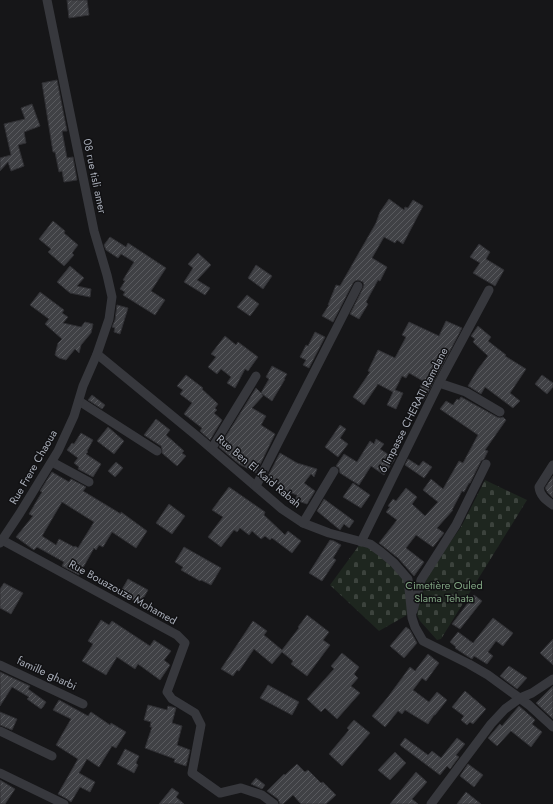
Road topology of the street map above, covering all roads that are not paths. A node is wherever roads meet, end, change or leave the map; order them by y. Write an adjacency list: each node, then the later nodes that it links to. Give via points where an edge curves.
1 (47, 0): 4 (street, 08 rue tisli amer, via 94,231 112,297 109,319)
2 (358, 286): 16 (street)
3 (489, 290): 6 (street, 6 Impasse CHERATI Ramdane)
4 (97, 354): 7 (street, Rue Frere Chaoua); 9 (street, Rue Ben El Kaid Rabah)
5 (256, 376): 9 (street)
6 (439, 383): 8 (street, via 466,392); 20 (street, 6 Impasse CHERATI Ramdane)
7 (79, 401): 10 (street); 11 (street, Rue Frere Chaoua)
8 (500, 412)
9 (212, 448): 16 (street, Rue Ben El Kaid Rabah)
10 (157, 451)
11 (52, 462): 15 (street); 19 (street, Rue Frere Chaoua)
12 (486, 464): 21 (street, via 456,525 420,580)
13 (553, 465): 17 (street, via 539,487 545,499)
14 (334, 471): 18 (street)
15 (89, 482)
16 (256, 486): 18 (street, Rue Ben El Kaid Rabah)
17 (553, 505)
18 (303, 523): 20 (street, Rue Ben El Kaid Rabah)
19 (1, 541): 31 (street, Rue Bouazouze Mohamed, via 177,635 185,643 167,692 172,699 195,713 201,725 192,773 220,793 241,788)
20 (361, 542): 21 (street, Rue Ben El Kaid Rabah, via 370,544 382,552 408,579)
21 (412, 618): 24 (street, Rue Ben El Kaid Rabah, via 423,641 488,675)
22 (0, 664): 25 (street, famille gharbi)
23 (553, 679): 24 (street)
24 (520, 698): 26 (street, Rue Ben El Kaid Rabah); 32 (street, via 491,724)
25 (83, 704)
26 (553, 727)
27 (0, 731): 28 (street)
28 (52, 756)
29 (0, 773): 30 (street)
30 (64, 804)
31 (274, 804)
32 (431, 804)

